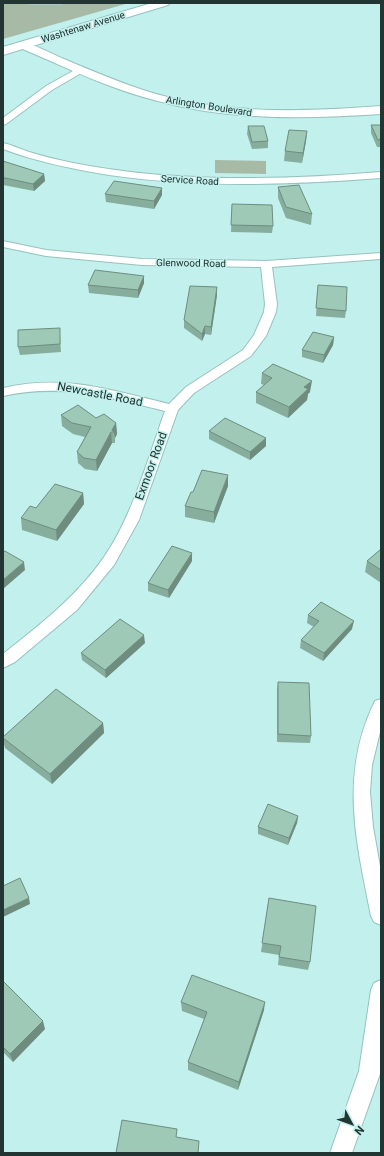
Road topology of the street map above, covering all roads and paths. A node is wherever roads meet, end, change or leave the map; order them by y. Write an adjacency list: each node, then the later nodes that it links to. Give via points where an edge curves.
1 (164, 3): 2 (main road, Washtenaw Avenue)
2 (22, 45): 3 (main road, Washtenaw Avenue); 4 (street, Arlington Boulevard)
3 (3, 51)
4 (80, 70): 5 (street, Arlington Boulevard, via 158,98 223,110 305,114); 6 (street, via 49,88)
5 (381, 110)
6 (3, 122)
7 (3, 146): 8 (street, Service Road, via 49,161 134,176 195,181 256,183)
8 (381, 175)
9 (3, 244): 11 (street, Glenwood Road, via 46,253 142,262)
10 (381, 256): 11 (street, Glenwood Road)
11 (266, 264): 13 (street, Exmoor Road, via 271,304 260,336 247,353 190,390)
12 (3, 392): 13 (street, Newcastle Road, via 35,385 59,384)
13 (172, 409): 14 (street, Exmoor Road, via 132,520 109,561 72,606)
14 (3, 662)
15 (381, 706): 16 (street, via 370,732 362,773 363,820)
16 (381, 916)
17 (381, 990): 18 (street, via 370,1070)
18 (341, 1153)

